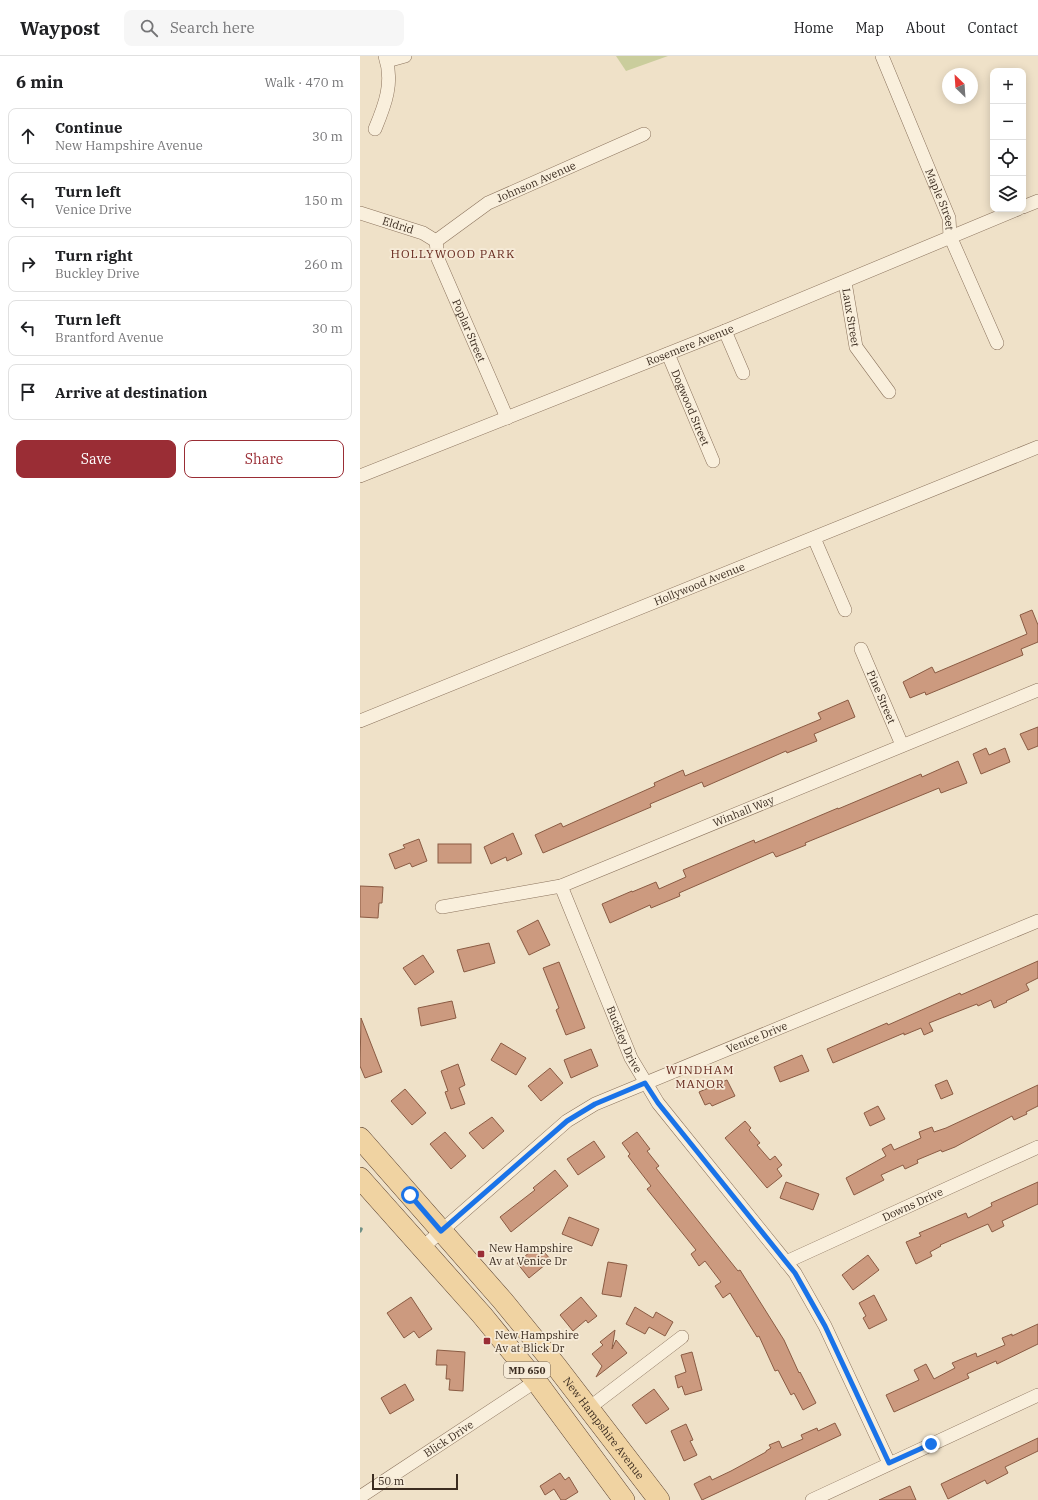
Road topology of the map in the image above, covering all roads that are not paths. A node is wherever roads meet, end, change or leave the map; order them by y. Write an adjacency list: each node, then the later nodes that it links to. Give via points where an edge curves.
1 (405, 56): 3 (street)
2 (882, 56): 10 (street, Maple Street, via 949,218)
3 (386, 59): 4 (street, via 389,86 385,105)
4 (375, 129)
5 (644, 134): 11 (street, Johnson Avenue, via 488,204)
6 (1038, 201): 7 (street)
7 (1026, 206)
8 (1010, 212): 10 (street, Rosemere Avenue)
9 (360, 213): 11 (street, Eldrid, via 423,233)
10 (950, 236): 12 (street, Rosemere Avenue); 14 (street, Maple Street)
11 (436, 241): 18 (street, Poplar Street, via 438,259)
12 (845, 282): 13 (street, Rosemere Avenue); 17 (street, Laux Street, via 856,346)
13 (725, 331): 15 (street, Rosemere Avenue); 16 (street)
14 (996, 343)
15 (668, 354): 18 (street, Rosemere Avenue); 20 (street, Dogwood Street)
16 (743, 373)
17 (889, 392)
18 (507, 418): 21 (street, Rosemere Avenue)
19 (1038, 447): 22 (street, Hollywood Avenue)
20 (713, 461)
21 (360, 476)
22 (814, 538): 23 (street); 26 (street, Hollywood Avenue)
23 (845, 610)
24 (861, 649): 27 (street, Pine Street)
25 (1038, 690): 27 (street, Winhall Way)
26 (360, 721)
27 (902, 745): 28 (street, Winhall Way)
28 (561, 886): 29 (street, Winhall Way); 31 (street, Buckley Drive, via 631,1058)
29 (442, 907)
30 (1038, 921): 31 (street, Venice Drive)
31 (645, 1083): 35 (street, Venice Drive, via 595,1104 567,1121); 37 (street, Buckley Drive, via 658,1103)
32 (360, 1138): 35 (main road, New Hampshire Avenue / MD 650)
33 (1038, 1147): 37 (street, Downs Drive)
34 (360, 1178): 36 (main road, MD 650)
35 (441, 1231): 36 (street, Venice Drive); 41 (main road, New Hampshire Avenue / MD 650, via 507,1306)
36 (423, 1247): 39 (main road, MD 650)
37 (786, 1262): 42 (street, Buckley Drive, via 825,1326)
38 (682, 1337): 41 (street)
39 (536, 1382): 43 (street, Blick Drive); 44 (main road, MD 650)
40 (1038, 1395): 42 (street)
41 (589, 1408): 45 (main road, New Hampshire Avenue / MD 650)
42 (889, 1463): 46 (street)
43 (360, 1497)
44 (624, 1500)
45 (659, 1500)
46 (812, 1500)

